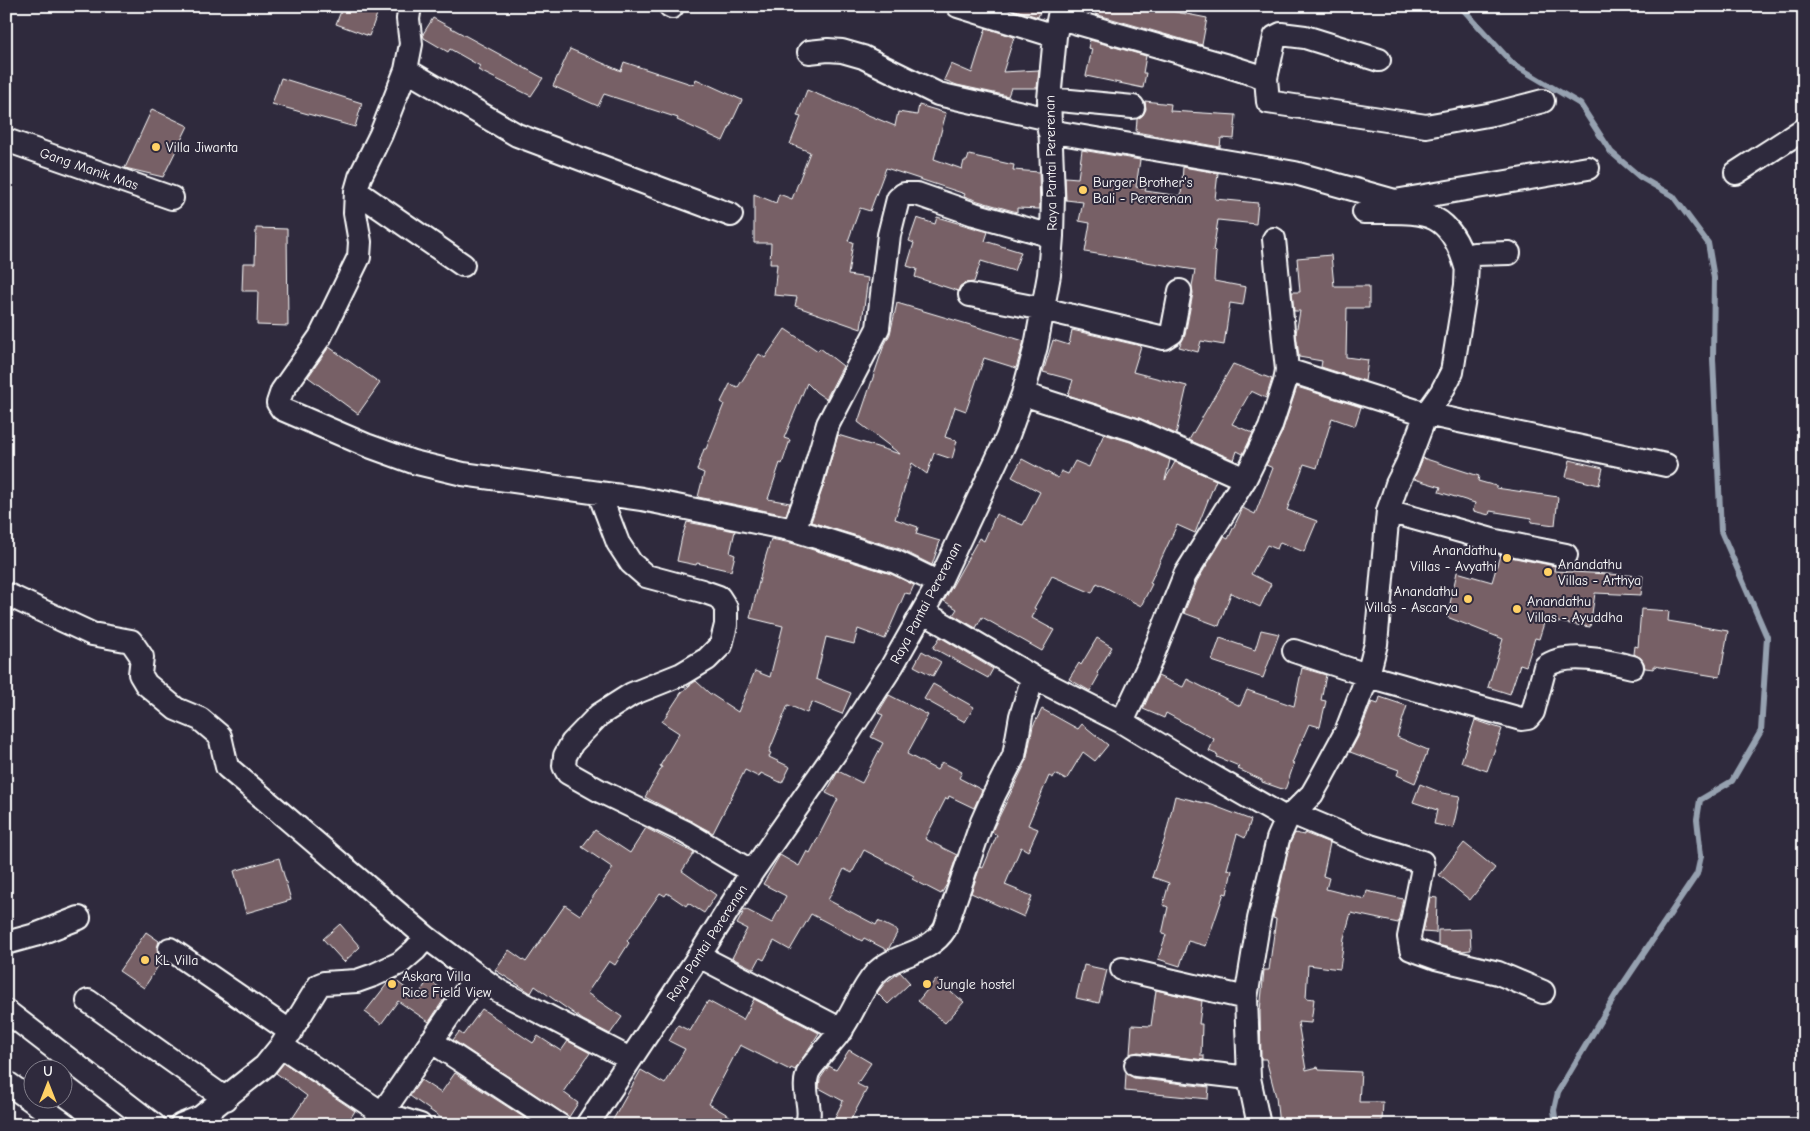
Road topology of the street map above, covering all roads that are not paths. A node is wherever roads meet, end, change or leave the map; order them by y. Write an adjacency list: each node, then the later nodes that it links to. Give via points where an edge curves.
1 (410, 6): 6 (street, via 411,44)
2 (958, 6): 3 (street)
3 (1059, 20): 7 (street); 10 (street, Raya Pantai Pererenan)
4 (809, 52): 10 (street, via 842,51 863,57 938,94)
5 (1379, 60): 7 (street, via 1305,36 1281,34 1275,37)
6 (406, 70): 15 (street); 18 (street, via 518,135)
7 (1266, 78): 8 (street, via 1268,102 1426,126)
8 (1543, 101)
9 (1133, 107): 10 (street)
10 (1049, 116): 13 (street, via 1296,173 1395,201); 19 (street, Raya Pantai Pererenan)
11 (1804, 129): 14 (street)
12 (6, 140): 16 (street, Gang Manik Mas)
13 (1588, 168)
14 (1736, 173)
15 (356, 191): 22 (street); 32 (street, via 354,213 360,258 320,338 282,391 278,403 282,409 414,462 463,474)
16 (172, 198)
17 (1364, 212): 23 (street, via 1419,214 1440,220 1456,240)
18 (731, 215)
19 (1052, 236): 26 (street, Raya Pantai Pererenan); 34 (street, via 917,194 904,194 898,199 889,235 878,328 828,424)
20 (1274, 239): 27 (street)
21 (1509, 254): 23 (street, via 1474,254 1469,256)
22 (463, 265)
23 (1466, 267): 29 (street, via 1452,372)
24 (1180, 291): 26 (street, via 1172,333 1164,338)
25 (970, 295): 26 (street)
26 (1043, 309): 28 (street, Raya Pantai Pererenan)
27 (1287, 370): 29 (street); 31 (street, via 1270,428)
28 (1023, 394): 31 (street, via 1134,430); 36 (street, Raya Pantai Pererenan, via 1007,438)
29 (1426, 414): 30 (street); 33 (street)
30 (1666, 465)
31 (1245, 479): 43 (street, via 1185,575)
32 (599, 493): 34 (street, via 642,498); 45 (street, via 618,542 631,563 646,576 718,597 726,608 726,625 721,645 707,659 682,674 632,694 599,715 572,743 564,756 564,766 568,773 685,832)
33 (1388, 511): 35 (street, via 1520,547); 41 (street, via 1376,644)
34 (794, 530): 36 (street, via 896,562)
35 (1566, 555)
36 (939, 583): 38 (street, Raya Pantai Pererenan)
37 (6, 594): 47 (street, via 92,634 131,641 142,657 140,674 146,684 220,736 228,767)
38 (923, 612): 42 (street); 45 (street, Raya Pantai Pererenan, via 842,743)
39 (1294, 651): 41 (street)
40 (1632, 667): 41 (street, via 1606,660 1564,659 1550,663 1545,667 1533,712 1528,718 1521,719)
41 (1368, 675): 44 (street, via 1346,732 1320,780 1312,794)
42 (1033, 678): 43 (street); 57 (street, via 1021,716 1014,756 982,822 945,930 932,945 886,964 863,990)
43 (1122, 722): 44 (street, via 1193,765)
44 (1289, 816): 53 (street, via 1422,862 1409,937 1411,949 1498,974); 54 (street, via 1278,839 1259,919)
45 (752, 872): 50 (street, Raya Pantai Pererenan)
46 (79, 918): 48 (street)
47 (426, 937): 52 (street); 58 (street, via 400,963 362,981 319,985)
48 (6, 943)
49 (170, 949): 58 (street)
50 (700, 956): 57 (street); 60 (street, Raya Pantai Pererenan)
51 (1122, 969): 54 (street)
52 (477, 975): 59 (street); 60 (street, via 499,991)
53 (1543, 992)
54 (1246, 998): 62 (street)
55 (88, 1001): 64 (street)
56 (6, 1011): 67 (street)
57 (842, 1030): 72 (street, via 807,1074 804,1090 809,1120)
58 (287, 1038): 64 (street, via 265,1066); 65 (street, via 289,1052)
59 (431, 1041): 65 (street); 70 (street)
60 (630, 1059): 71 (street, Raya Pantai Pererenan)
61 (1136, 1065): 62 (street)
62 (1249, 1078): 73 (street)
63 (6, 1082): 66 (street)
64 (226, 1099): 68 (street, via 201,1117)
65 (378, 1119): 69 (street)
66 (66, 1125)
67 (154, 1125)
68 (182, 1125)
69 (420, 1125)
70 (559, 1125)
71 (586, 1125)
72 (806, 1125)
73 (1259, 1125)

